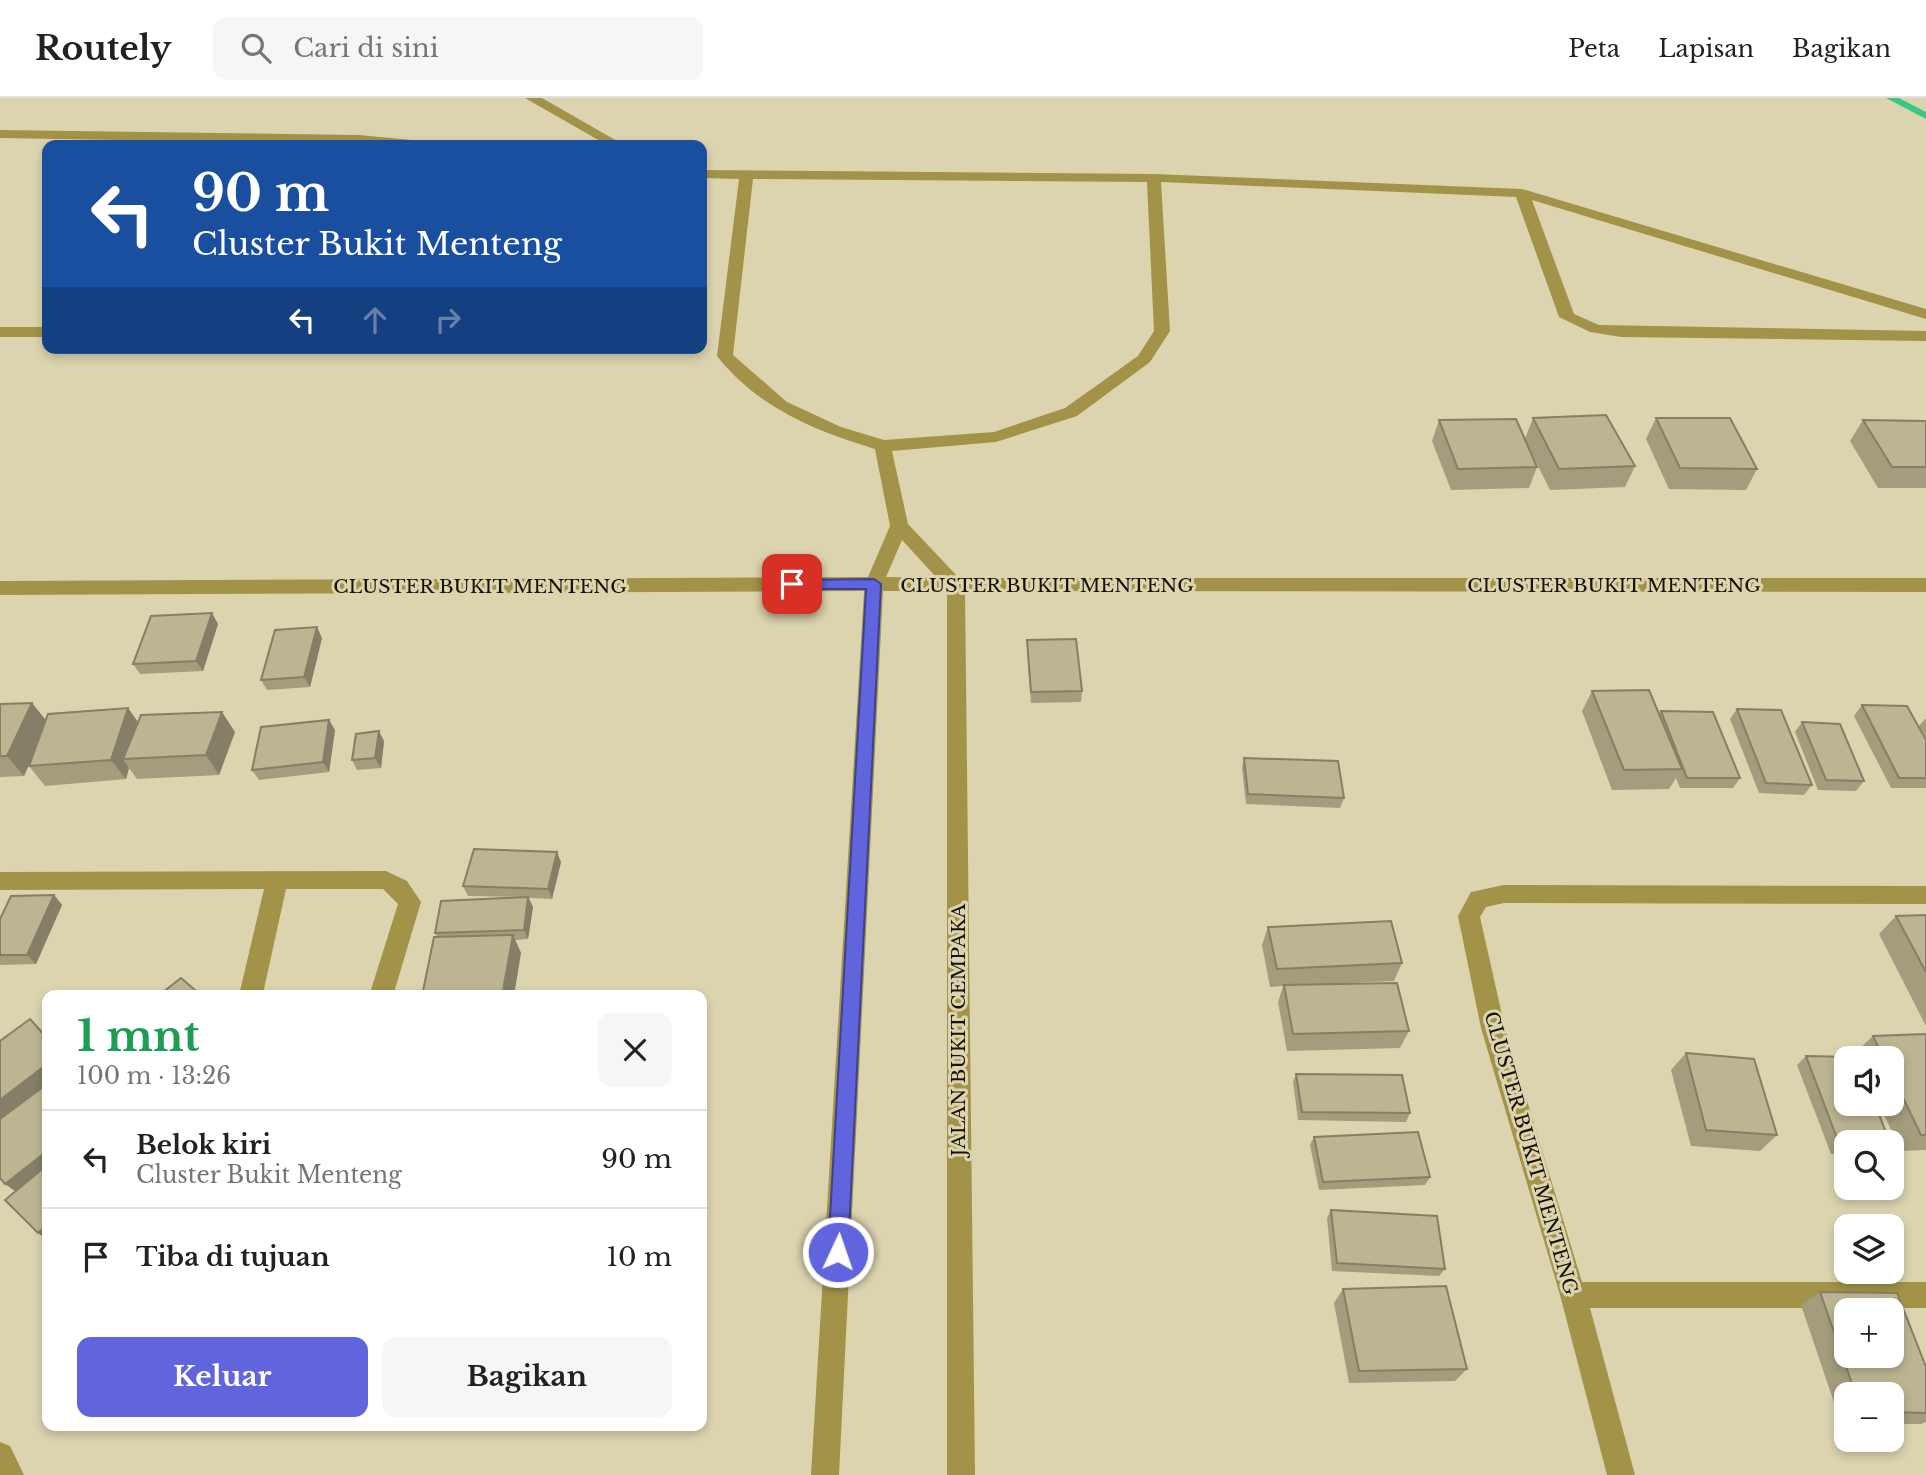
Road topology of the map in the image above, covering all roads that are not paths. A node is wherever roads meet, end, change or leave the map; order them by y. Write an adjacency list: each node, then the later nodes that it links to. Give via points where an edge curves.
1 (532, 98): 4 (street)
2 (0, 134): 3 (street)
3 (370, 140)
4 (608, 140)
5 (707, 174): 6 (street)
6 (746, 177): 7 (street); 13 (street, via 725,356 781,406)
7 (1154, 178): 8 (street); 13 (street, via 1162,331 1144,359 1071,412 996,437)
8 (1522, 193): 9 (street); 12 (street, via 1567,317 1582,325 1620,332)
9 (1926, 314)
10 (0, 332): 11 (street)
11 (42, 332)
12 (1926, 336)
13 (883, 446): 14 (street)
14 (899, 526): 15 (street); 17 (street)
15 (874, 584): 17 (street, CLUSTER BUKIT MENTENG); 18 (street, CLUSTER BUKIT MENTENG); 28 (street)
16 (1926, 585): 17 (street, CLUSTER BUKIT MENTENG)
17 (956, 586): 29 (street, JALAN BUKIT CEMPAKA)
18 (0, 588)
19 (0, 881): 20 (street)
20 (277, 882): 22 (street); 23 (street, via 375,878 399,888 410,902)
21 (1926, 895): 25 (street, CLUSTER BUKIT MENTENG, via 1504,894 1479,899 1469,916 1493,1028)
22 (253, 990)
23 (383, 990)
24 (1926, 1294): 25 (street)
25 (1573, 1295): 30 (street, CLUSTER BUKIT MENTENG)
26 (0, 1456): 27 (street)
27 (10, 1475)
28 (825, 1475)
29 (961, 1475)
30 (1621, 1475)

